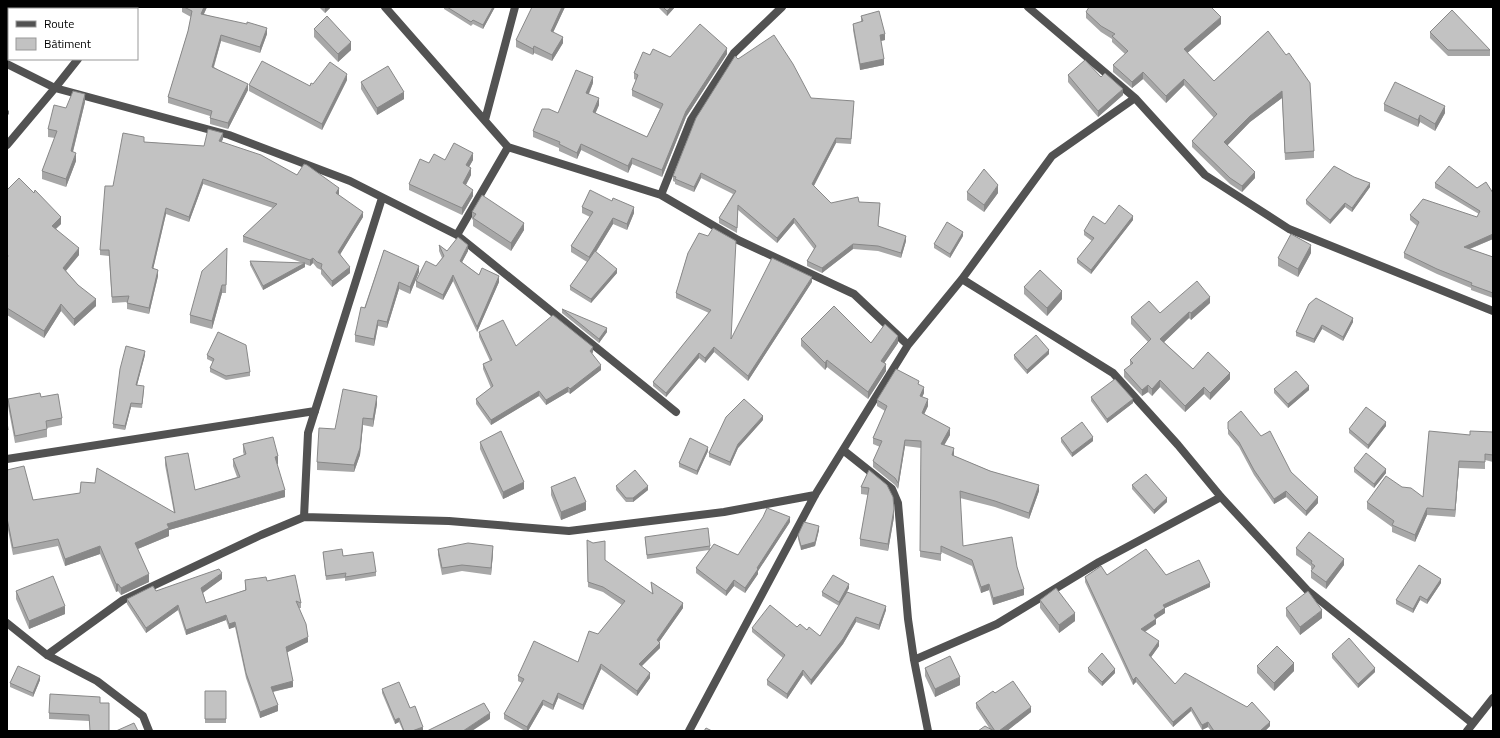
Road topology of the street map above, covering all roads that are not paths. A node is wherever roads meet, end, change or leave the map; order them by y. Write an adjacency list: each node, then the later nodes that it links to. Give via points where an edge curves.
1 (386, 7): 9 (street)
2 (515, 7): 9 (street)
3 (782, 7): 12 (street, via 734,53 691,120)
4 (1028, 7): 8 (street)
5 (77, 60): 7 (street)
6 (7, 64): 7 (street)
7 (55, 88): 10 (street); 13 (street, via 229,135 350,181)
8 (1136, 98): 15 (street, via 1052,156); 16 (street, via 1206,175 1290,228)
9 (484, 120): 11 (street)
10 (7, 145)
11 (508, 147): 12 (street); 14 (street)
12 (661, 194): 17 (street, via 738,240 854,294)
13 (382, 198): 14 (street); 18 (street)
14 (457, 236): 19 (street)
15 (962, 279): 17 (street); 23 (street, via 1113,373)
16 (1493, 311)
17 (908, 345): 20 (street)
18 (315, 411): 21 (street); 24 (street, via 308,433)
19 (676, 412)
20 (843, 450): 22 (street); 27 (street, via 892,489 898,503)
21 (7, 459)
22 (815, 495): 24 (street, via 724,512 569,531 449,520); 31 (street)
23 (1221, 497): 27 (street, via 1099,562 997,624); 29 (street, via 1306,590)
24 (304, 517): 26 (street, via 123,600)
25 (7, 623): 26 (street)
26 (47, 656): 30 (street, via 97,680 143,716)
27 (914, 660): 32 (street)
28 (1493, 698): 29 (street)
29 (1472, 723): 33 (street)
30 (149, 731)
31 (688, 731)
32 (928, 731)
33 (1467, 731)

